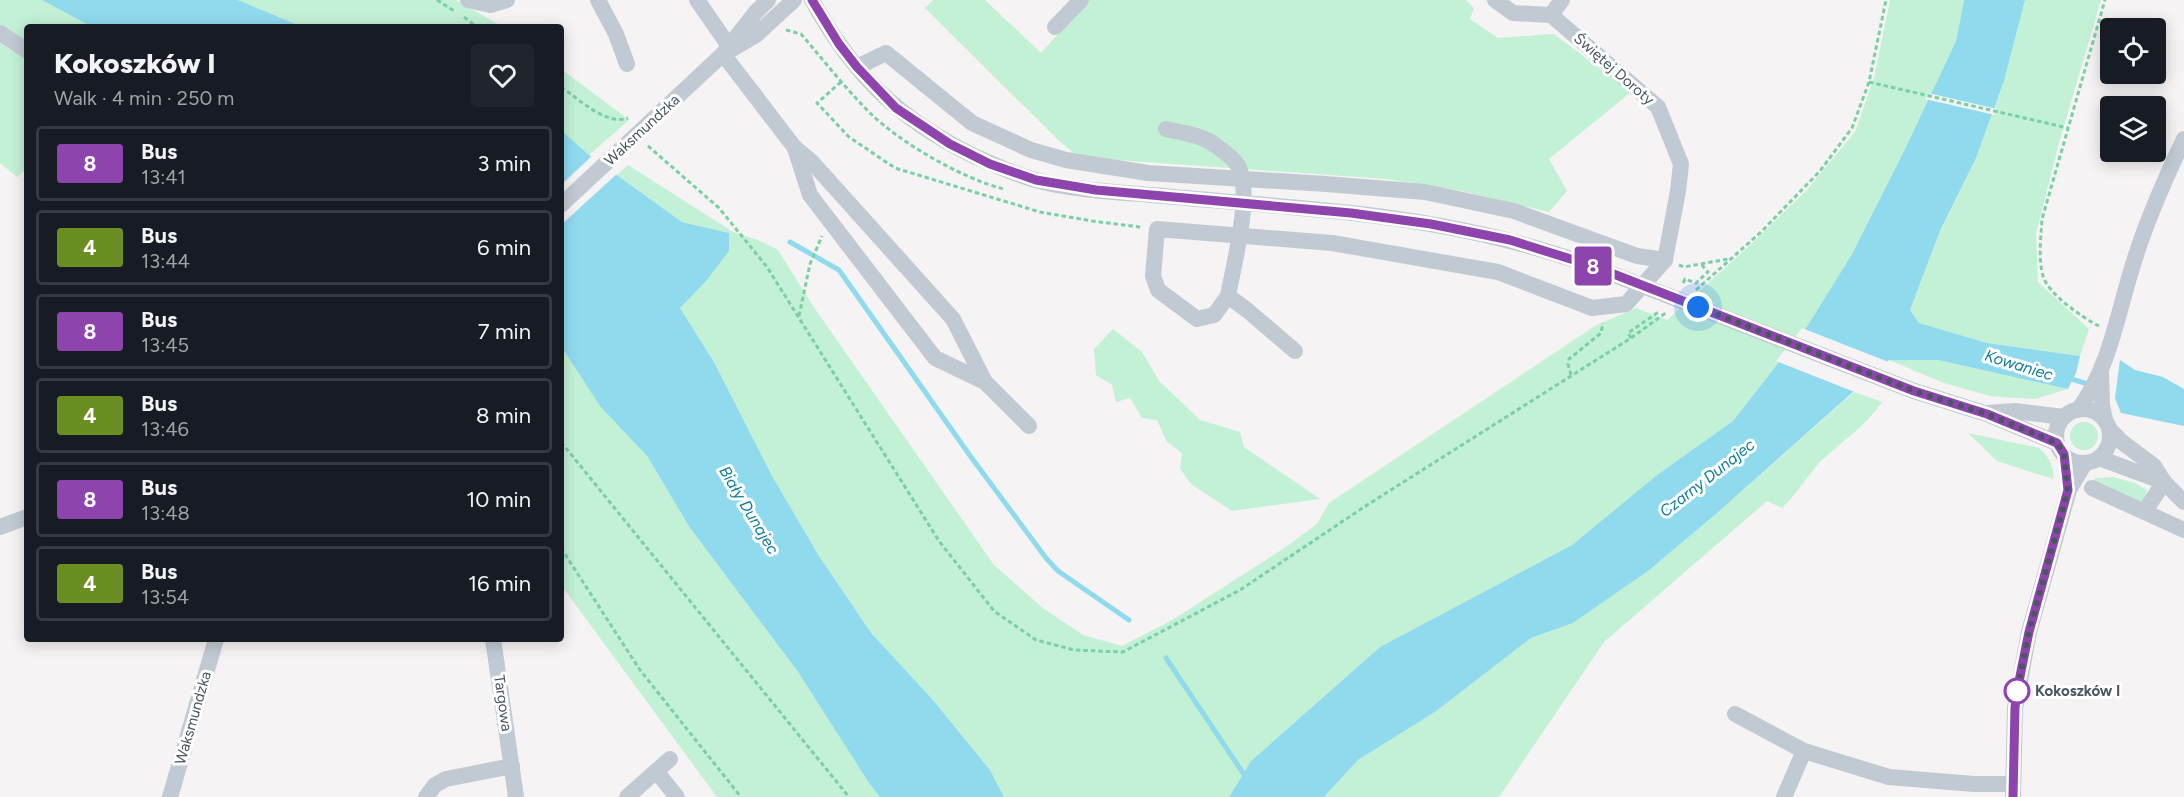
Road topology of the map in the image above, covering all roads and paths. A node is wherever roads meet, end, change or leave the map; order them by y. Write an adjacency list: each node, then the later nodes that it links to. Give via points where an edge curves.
1 (468, 0): 2 (street, via 490,5)
2 (507, 0)
3 (598, 0): 18 (street)
4 (697, 0): 17 (street)
5 (768, 0): 17 (street, Waksmundzka)
6 (794, 0): 17 (street, Waksmundzka, via 756,35)
7 (812, 0): 19 (street)
8 (1081, 0): 14 (street)
9 (1495, 0): 13 (street, via 1513,12)
10 (1562, 0): 13 (street)
11 (1886, 0): 20 (path)
12 (2105, 0): 23 (path)
13 (1551, 15): 35 (street, Świętej Doroty, via 1658,106 1681,164)
14 (1055, 27)
15 (0, 33): 16 (street)
16 (24, 49)
17 (726, 50): 26 (street, Waksmundzka); 27 (street)
18 (627, 64)
19 (857, 67): 28 (street, via 886,53 972,123 1058,158 1148,173); 30 (street, via 896,108 990,164 1036,180 1096,190); 31 (path, via 817,103 849,137 895,168 1040,212)
20 (1869, 82): 23 (path); 34 (path, via 1852,128 1820,171)
21 (564, 89): 22 (path, via 601,115)
22 (620, 121)
23 (2068, 128): 44 (path, via 2042,219 2044,278 2059,296)
24 (1166, 129): 28 (street, via 1206,139 1237,163)
25 (2184, 139): 47 (street, via 2141,240)
26 (641, 141): 29 (street, Waksmundzka); 43 (path, via 719,208 767,267)
27 (795, 148): 49 (street, via 954,319); 49 (street, via 810,195 935,358)
28 (1243, 180): 30 (street); 35 (street, via 1425,192 1514,211 1637,256)
29 (564, 203)
30 (1243, 203): 32 (street); 51 (street, bridge, via 1351,213 1472,231 1537,247 1914,391)
31 (1157, 229): 32 (street); 39 (street, via 1153,276 1158,290 1197,319 1214,315)
32 (1240, 235): 39 (street); 40 (street, via 1332,243 1498,272 1592,308)
33 (819, 243): 43 (path, via 810,264)
34 (1730, 258): 36 (path); 38 (path)
35 (1665, 260): 36 (path, via 1684,267); 40 (street, via 1626,304)
36 (1701, 264): 37 (path, via 1707,272 1696,283 1685,279)
37 (1683, 284)
38 (1692, 293)
39 (1228, 296): 46 (street)
40 (1606, 306): 48 (path, via 1602,333 1569,359)
41 (1674, 306): 45 (path)
42 (1662, 310): 45 (path, via 1628,333)
43 (799, 318): 48 (path, via 939,541 994,611 1036,640 1074,650 1123,652 1240,590)
44 (2100, 327)
45 (1631, 338): 48 (path)
46 (1296, 351)
47 (2101, 372): 50 (street); 52 (street)
48 (1571, 375)
49 (985, 382): 53 (street)
50 (2071, 413): 51 (street); 52 (street, via 2092,411); 55 (street, via 2057,429)
51 (1987, 414): 55 (street)
52 (2107, 424): 56 (street, via 2109,443); 57 (street, via 2122,442 2154,466)
53 (1029, 426)
54 (564, 446): 80 (path)
55 (2060, 449): 56 (street, via 2074,461); 59 (street)
56 (2092, 460): 57 (street); 59 (street)
57 (2164, 482): 60 (street); 61 (street)
58 (2092, 488): 61 (street)
59 (2068, 490): 73 (street, via 2017,691)
60 (2184, 502)
61 (2145, 511): 64 (street)
62 (24, 518): 63 (street)
63 (0, 527)
64 (2184, 530)
65 (564, 553): 79 (path, via 640,670)
66 (215, 642): 74 (street, Waksmundzka)
67 (493, 642): 71 (street, Targowa)
68 (1735, 714): 69 (street)
69 (1804, 751): 73 (street, via 1888,777); 81 (street)
70 (670, 759): 72 (street)
71 (512, 766): 75 (street, via 446,779); 76 (street, Targowa)
72 (656, 771): 77 (street); 78 (street)
73 (2013, 791)
74 (170, 797)
75 (426, 797)
76 (516, 797)
77 (627, 797)
78 (677, 797)
79 (741, 797)
80 (849, 797)
81 (1784, 797)

